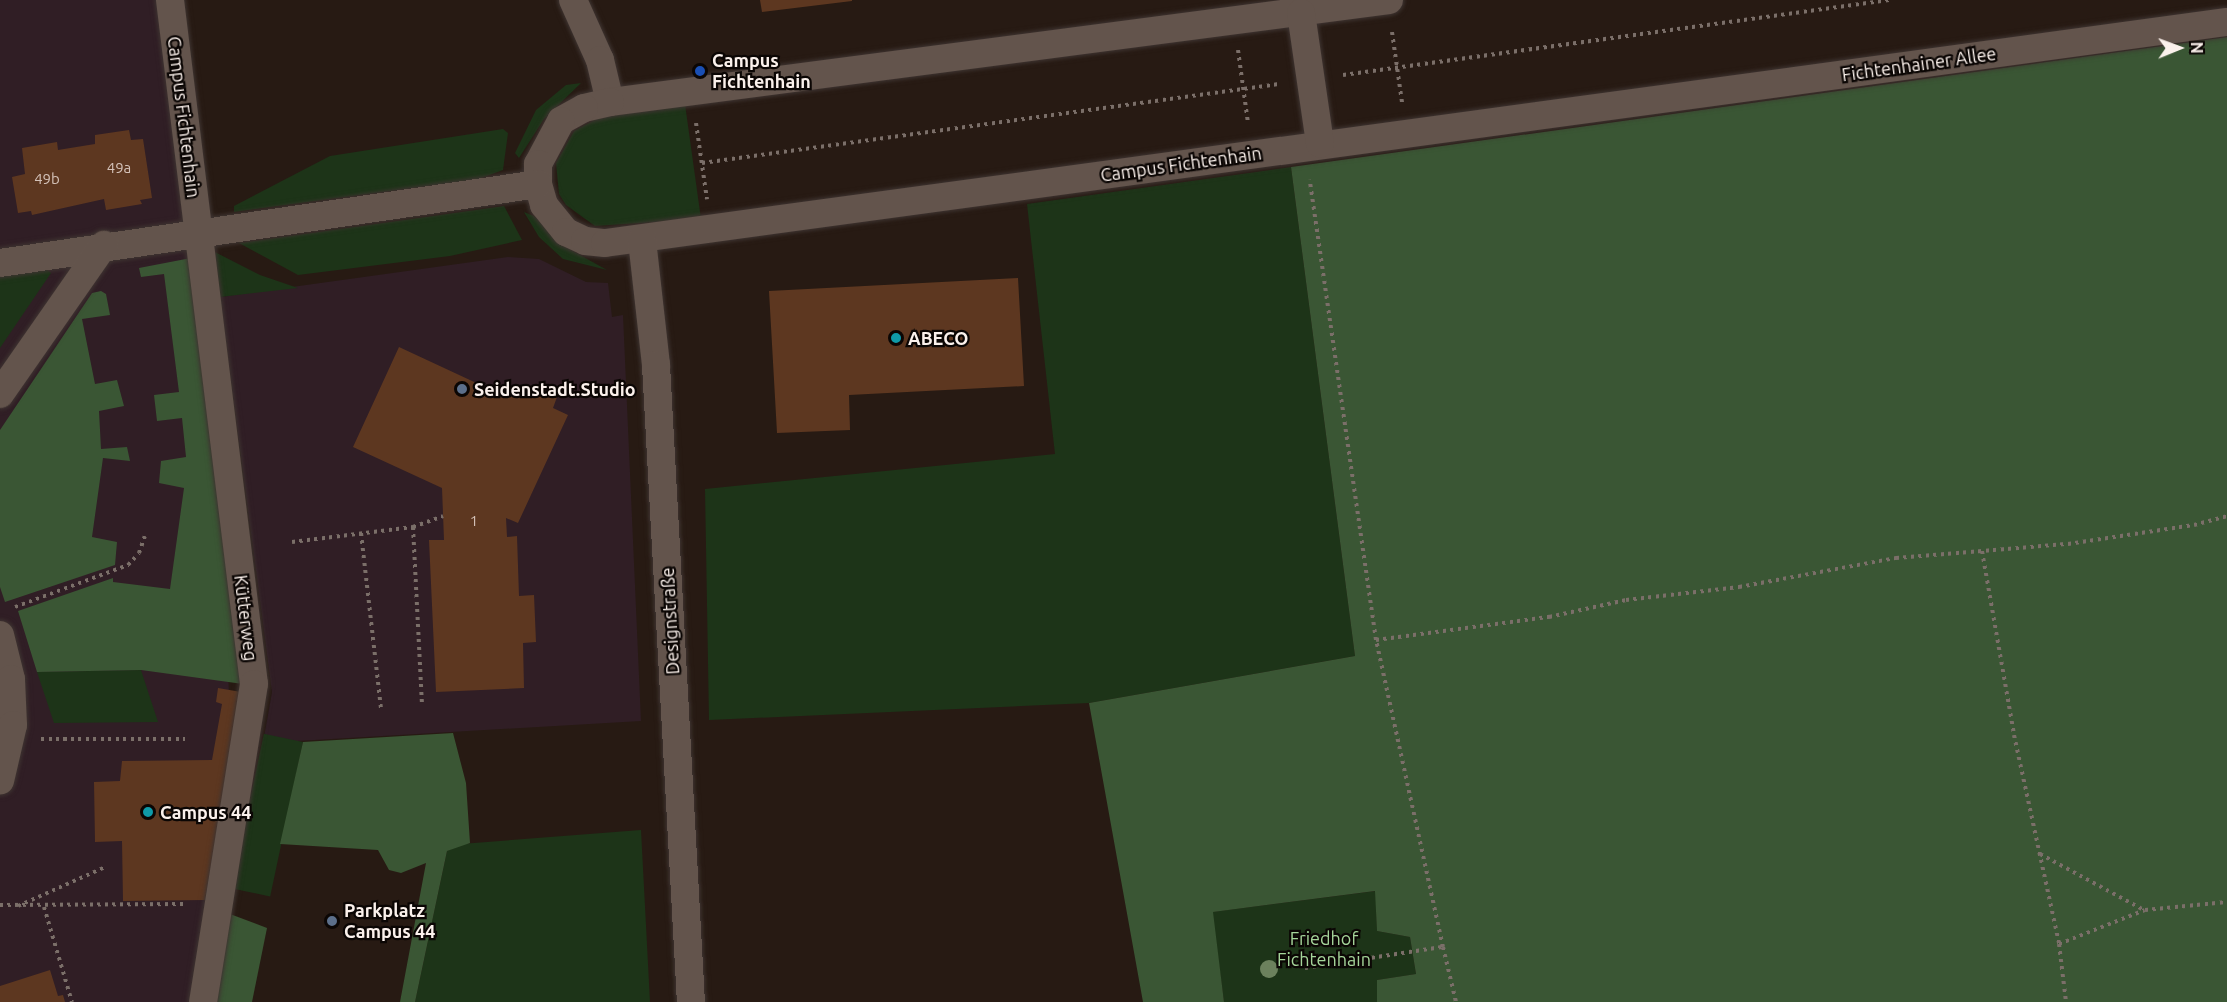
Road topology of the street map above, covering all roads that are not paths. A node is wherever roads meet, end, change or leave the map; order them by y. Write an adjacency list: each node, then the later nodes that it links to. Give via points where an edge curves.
1 (170, 0): 10 (street, Campus Fichtenhain)
2 (573, 0): 6 (street, via 600,60)
3 (1388, 0): 4 (street)
4 (1301, 13): 6 (street); 8 (street, via 1310,80)
5 (2227, 22): 7 (street, Fichtenhainer Allee)
6 (610, 102): 9 (street, via 585,108 561,121 538,164)
7 (1611, 105): 8 (street, Campus Fichtenhain)
8 (1312, 145): 11 (street, Campus Fichtenhain)
9 (538, 184): 10 (street); 11 (street, Campus Fichtenhain, via 544,205 566,232 595,242)
10 (199, 233): 12 (street); 17 (street, Kütterweg, via 254,684)
11 (642, 240): 18 (street, Designstraße, via 656,365)
12 (104, 245): 13 (street); 14 (street)
13 (0, 263)
14 (0, 394)
15 (0, 635): 16 (street, via 11,680 10,739)
16 (0, 781)
17 (203, 1002)
18 (691, 1002)

